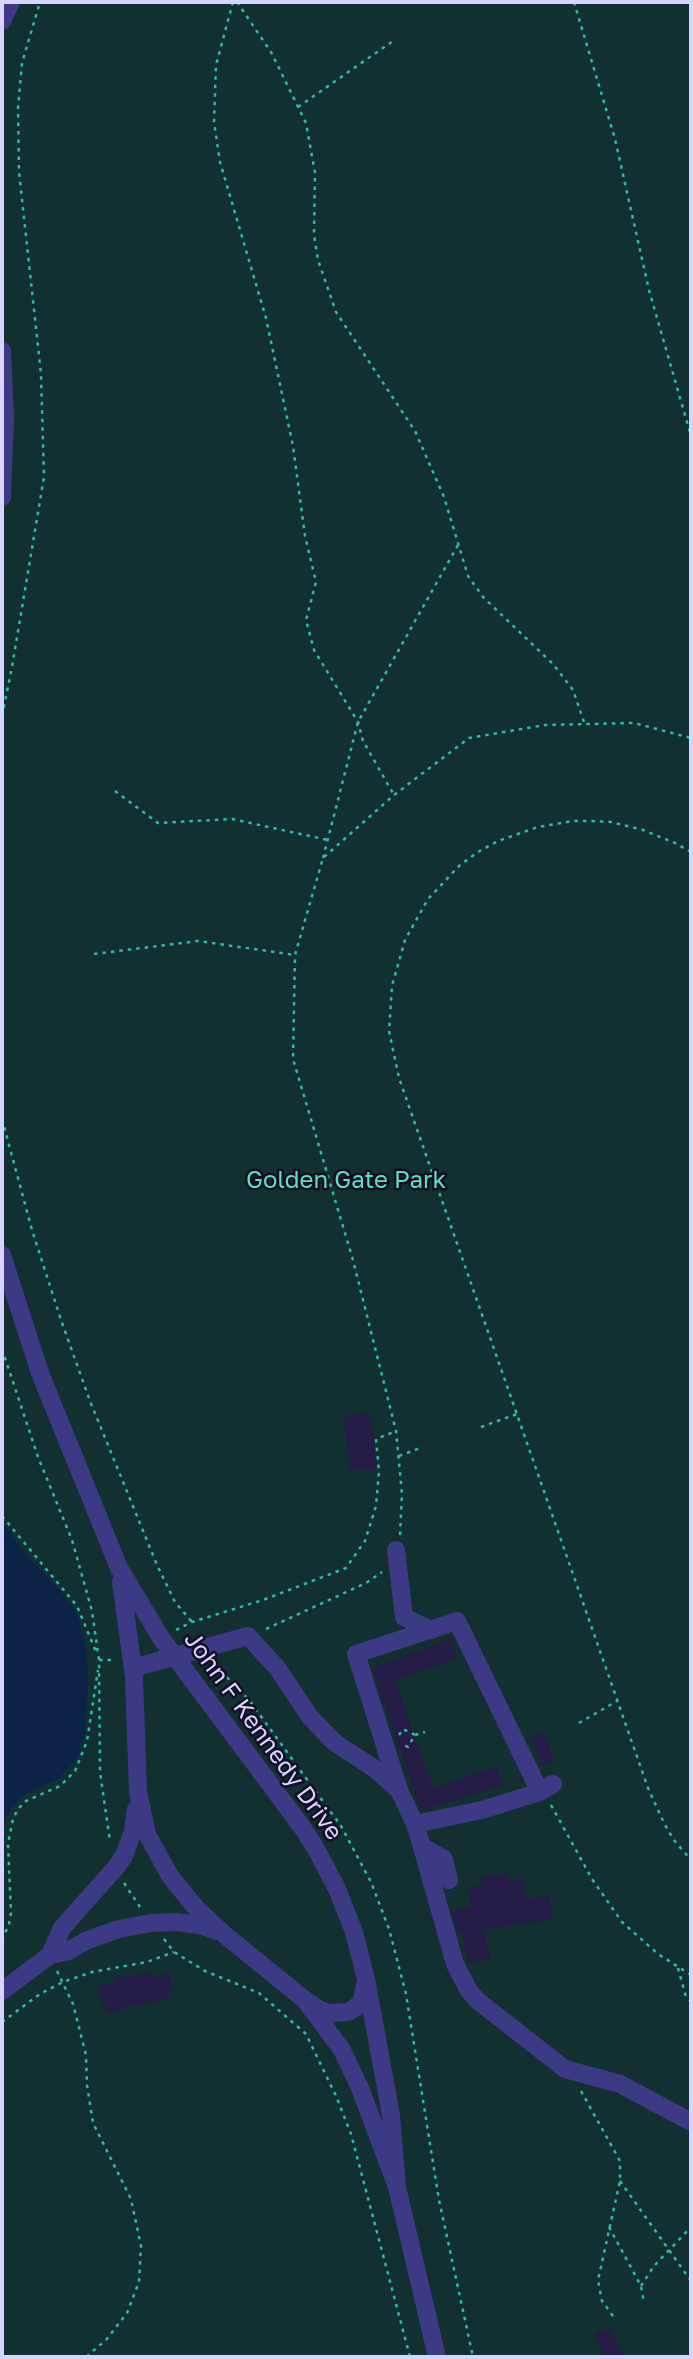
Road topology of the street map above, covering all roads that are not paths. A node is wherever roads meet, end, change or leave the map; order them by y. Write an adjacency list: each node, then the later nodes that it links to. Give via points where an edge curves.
1 (11, 2): 2 (street)
2 (2, 21)
3 (2, 351): 4 (street)
4 (2, 497)
5 (2, 1255): 7 (street, John F Kennedy Drive, via 49,1397)
6 (396, 1550): 8 (street, via 404,1617)
7 (119, 1568): 9 (street, John F Kennedy Drive); 10 (street, John F Kennedy Drive)
8 (432, 1630): 12 (street, via 356,1654); 13 (street, via 457,1621 547,1788 482,1810)
9 (174, 1656): 10 (street); 12 (street, via 248,1636 334,1742); 18 (street, John F Kennedy Drive, via 316,1846 345,1910)
10 (133, 1668): 11 (street, John F Kennedy Drive)
11 (136, 1778): 16 (street, John F Kennedy Drive, via 147,1835 160,1860 196,1908); 17 (street, via 130,1844 117,1866 62,1928)
12 (399, 1790): 13 (street)
13 (415, 1824): 14 (street)
14 (422, 1847): 15 (street, via 444,1859); 21 (street, via 449,1947 465,1984 488,2010 565,2069 620,2084)
15 (449, 1880)
16 (225, 1935): 17 (street, via 188,1922 152,1923 104,1933); 20 (street, John F Kennedy Drive)
17 (50, 1955): 19 (street)
18 (366, 1979): 20 (street, via 362,2000 348,2012 320,2010); 22 (street, John F Kennedy Drive, via 391,2115)
19 (2, 1991)
20 (305, 2000): 22 (street, John F Kennedy Drive, via 351,2067)
21 (691, 2122)
22 (397, 2187): 23 (street, John F Kennedy Drive)
23 (437, 2357)

